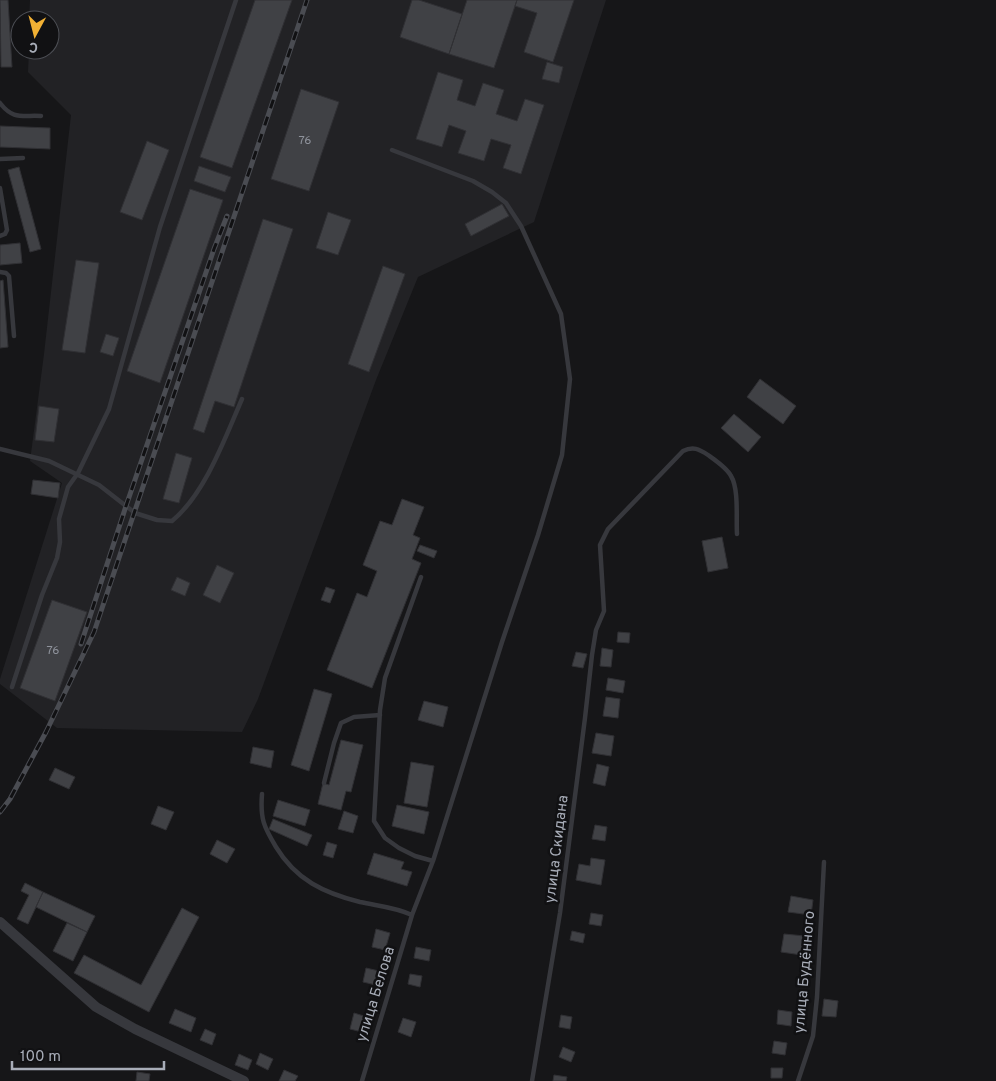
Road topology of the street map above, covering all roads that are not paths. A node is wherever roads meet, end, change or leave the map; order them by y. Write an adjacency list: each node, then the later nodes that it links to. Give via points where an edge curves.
1 (236, 0): 13 (lane, via 160,227 109,409)
2 (0, 103): 3 (lane, via 13,115)
3 (42, 116)
4 (392, 150): 20 (lane, улица Белова, via 473,181 510,208 522,226 561,314 570,379 562,455)
5 (23, 158): 6 (lane)
6 (0, 159)
7 (0, 188): 8 (lane, via 7,230)
8 (0, 236)
9 (0, 272): 10 (lane, via 9,276)
10 (14, 336)
11 (242, 399): 13 (lane, via 214,462 184,511 172,521 135,513)
12 (0, 449): 13 (lane, via 49,461)
13 (78, 473): 16 (lane, via 68,487 59,519 57,558)
14 (737, 534): 26 (lane, улица Скидана, via 735,485 731,474 707,454 689,448 608,529 600,546 604,611 596,630 592,655 561,903)
15 (421, 577): 17 (lane, via 385,678)
16 (12, 687)
17 (380, 715): 18 (lane, via 342,723); 20 (lane, via 374,821 385,838 399,848)
18 (324, 783)
19 (262, 794): 22 (lane, via 264,826 283,858 303,878 318,888)
20 (433, 861): 22 (lane, улица Белова)
21 (824, 862): 27 (lane, улица Будённого, via 813,1036)
22 (412, 914): 25 (lane, улица Белова)
23 (0, 922): 24 (street, via 96,1007)
24 (244, 1081)
25 (362, 1081)
26 (532, 1081)
27 (798, 1081)

